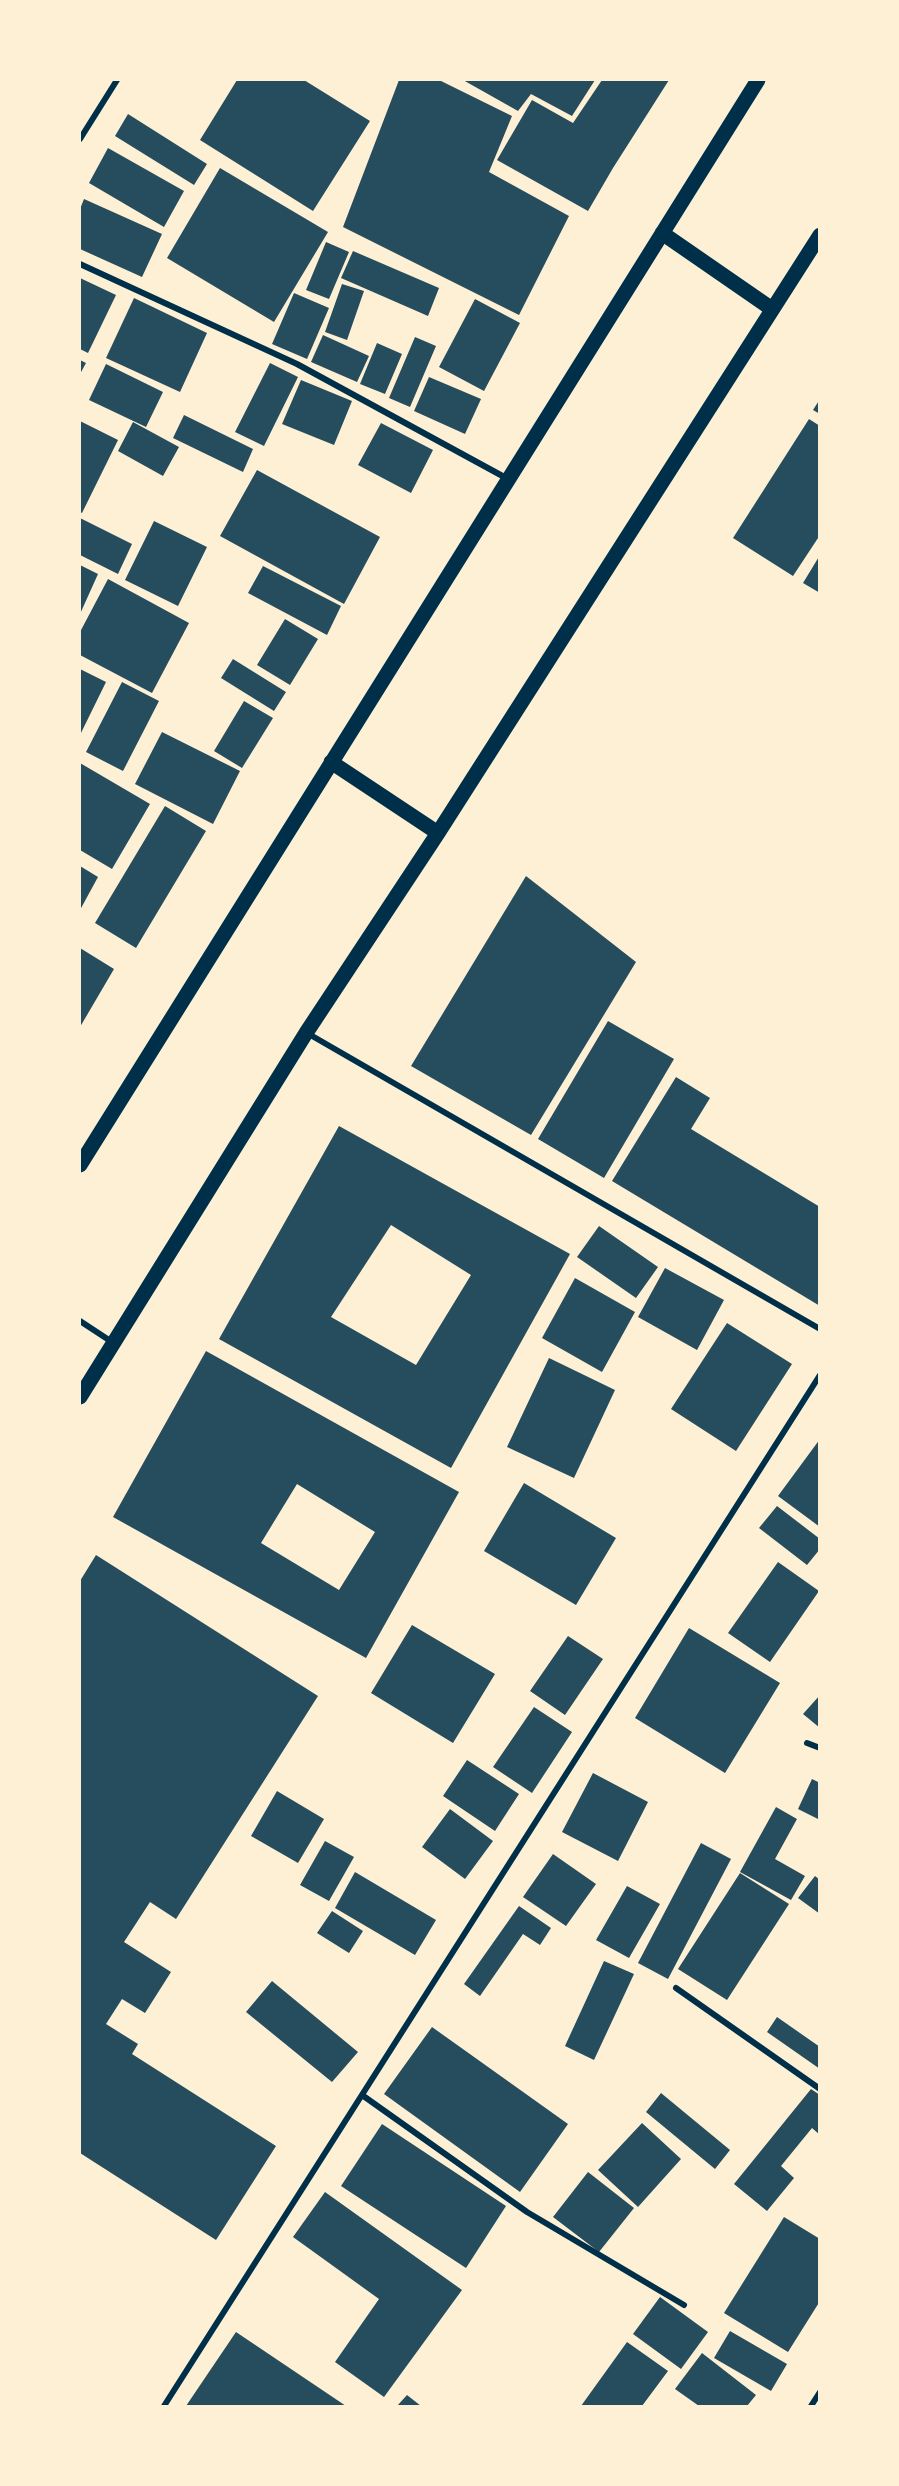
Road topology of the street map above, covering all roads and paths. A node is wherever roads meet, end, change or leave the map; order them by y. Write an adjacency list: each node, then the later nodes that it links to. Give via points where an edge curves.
1 (117, 80): 3 (street)
2 (758, 80): 4 (main road)
3 (80, 139)
4 (662, 233): 7 (main road); 8 (main road)
5 (819, 235): 7 (main road)
6 (80, 264): 8 (street, via 297,364)
7 (772, 309): 10 (main road)
8 (508, 479): 9 (main road)
9 (331, 762): 10 (main road); 12 (main road)
10 (438, 833): 11 (main road)
11 (306, 1033): 14 (street); 15 (main road)
12 (80, 1165)
13 (80, 1321): 15 (street)
14 (819, 1329)
15 (114, 1343): 17 (main road)
16 (819, 1375): 22 (street)
17 (80, 1397)
18 (807, 1743): 19 (street)
19 (819, 1748)
20 (676, 1988): 21 (street)
21 (819, 2089)
22 (362, 2095): 23 (street, via 527,2212); 25 (street)
23 (684, 2305)
24 (819, 2392): 26 (street)
25 (164, 2406)
26 (811, 2406)

